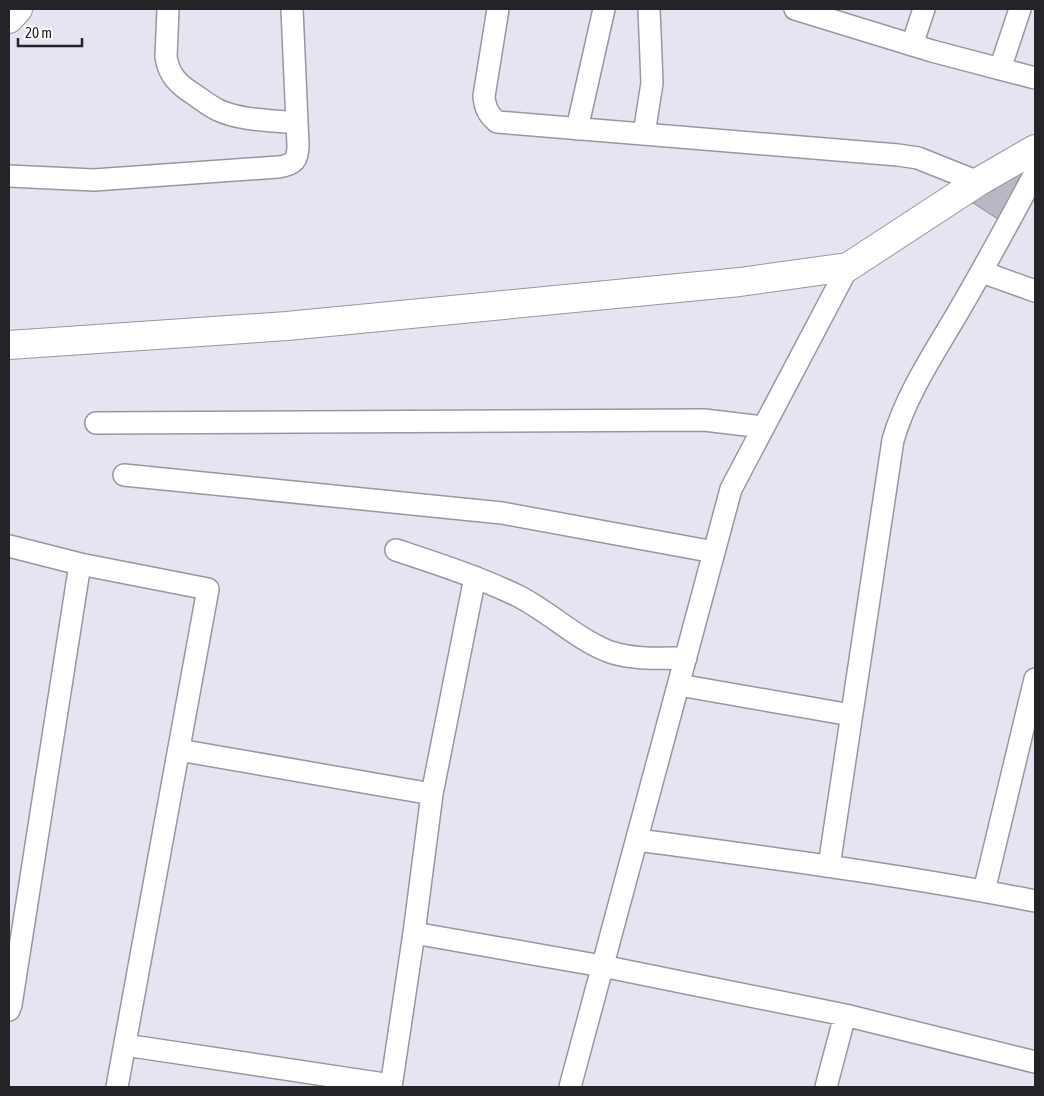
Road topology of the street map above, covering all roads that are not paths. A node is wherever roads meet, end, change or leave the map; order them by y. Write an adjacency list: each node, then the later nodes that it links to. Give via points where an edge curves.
1 (18, 9): 11 (street)
2 (168, 9): 15 (street, via 166,57 170,73 183,88 228,114)
3 (292, 9): 15 (street)
4 (498, 9): 16 (street, via 484,96 489,115 497,122)
5 (604, 9): 16 (street)
6 (649, 9): 17 (street, via 652,84)
7 (796, 9): 10 (street)
8 (924, 9): 12 (street)
9 (1020, 9): 13 (street)
10 (838, 15): 12 (street)
11 (9, 19)
12 (912, 45): 13 (street)
13 (1000, 69): 14 (street)
14 (1035, 78)
15 (297, 123): 20 (street, via 297,160 287,166 94,180)
16 (577, 129): 17 (street)
17 (644, 134): 21 (street, via 908,156)
18 (1035, 149): 21 (street)
19 (1035, 173): 23 (street)
20 (9, 176)
21 (978, 182): 22 (street)
22 (848, 267): 25 (street, via 740,282 286,326); 27 (street)
23 (982, 272): 24 (street); 37 (street, via 908,398 895,433)
24 (1035, 291)
25 (9, 345)
26 (96, 423): 27 (street, via 704,420)
27 (763, 427): 31 (street, via 731,489)
28 (124, 475): 31 (street, via 502,513)
29 (9, 546): 32 (street)
30 (396, 550): 33 (street)
31 (714, 552): 34 (street)
32 (80, 564): 38 (street, via 208,589); 46 (street)
33 (475, 577): 34 (street, via 519,597 611,652 636,657); 39 (street)
34 (686, 658): 36 (street)
35 (1035, 680): 42 (street)
36 (679, 685): 37 (street); 40 (street)
37 (852, 715): 41 (street)
38 (179, 750): 39 (street); 48 (street)
39 (432, 794): 44 (street)
40 (638, 840): 41 (street); 45 (street)
41 (829, 866): 42 (street)
42 (984, 891): 43 (street)
43 (1035, 901)
44 (414, 933): 45 (street); 51 (street)
45 (602, 966): 47 (street); 53 (street)
46 (9, 1010)
47 (845, 1015): 49 (street); 54 (street)
48 (125, 1045): 50 (street); 52 (street)
49 (1035, 1062)
50 (315, 1080): 51 (street)
51 (391, 1086)
52 (117, 1087)
53 (570, 1087)
54 (826, 1087)

